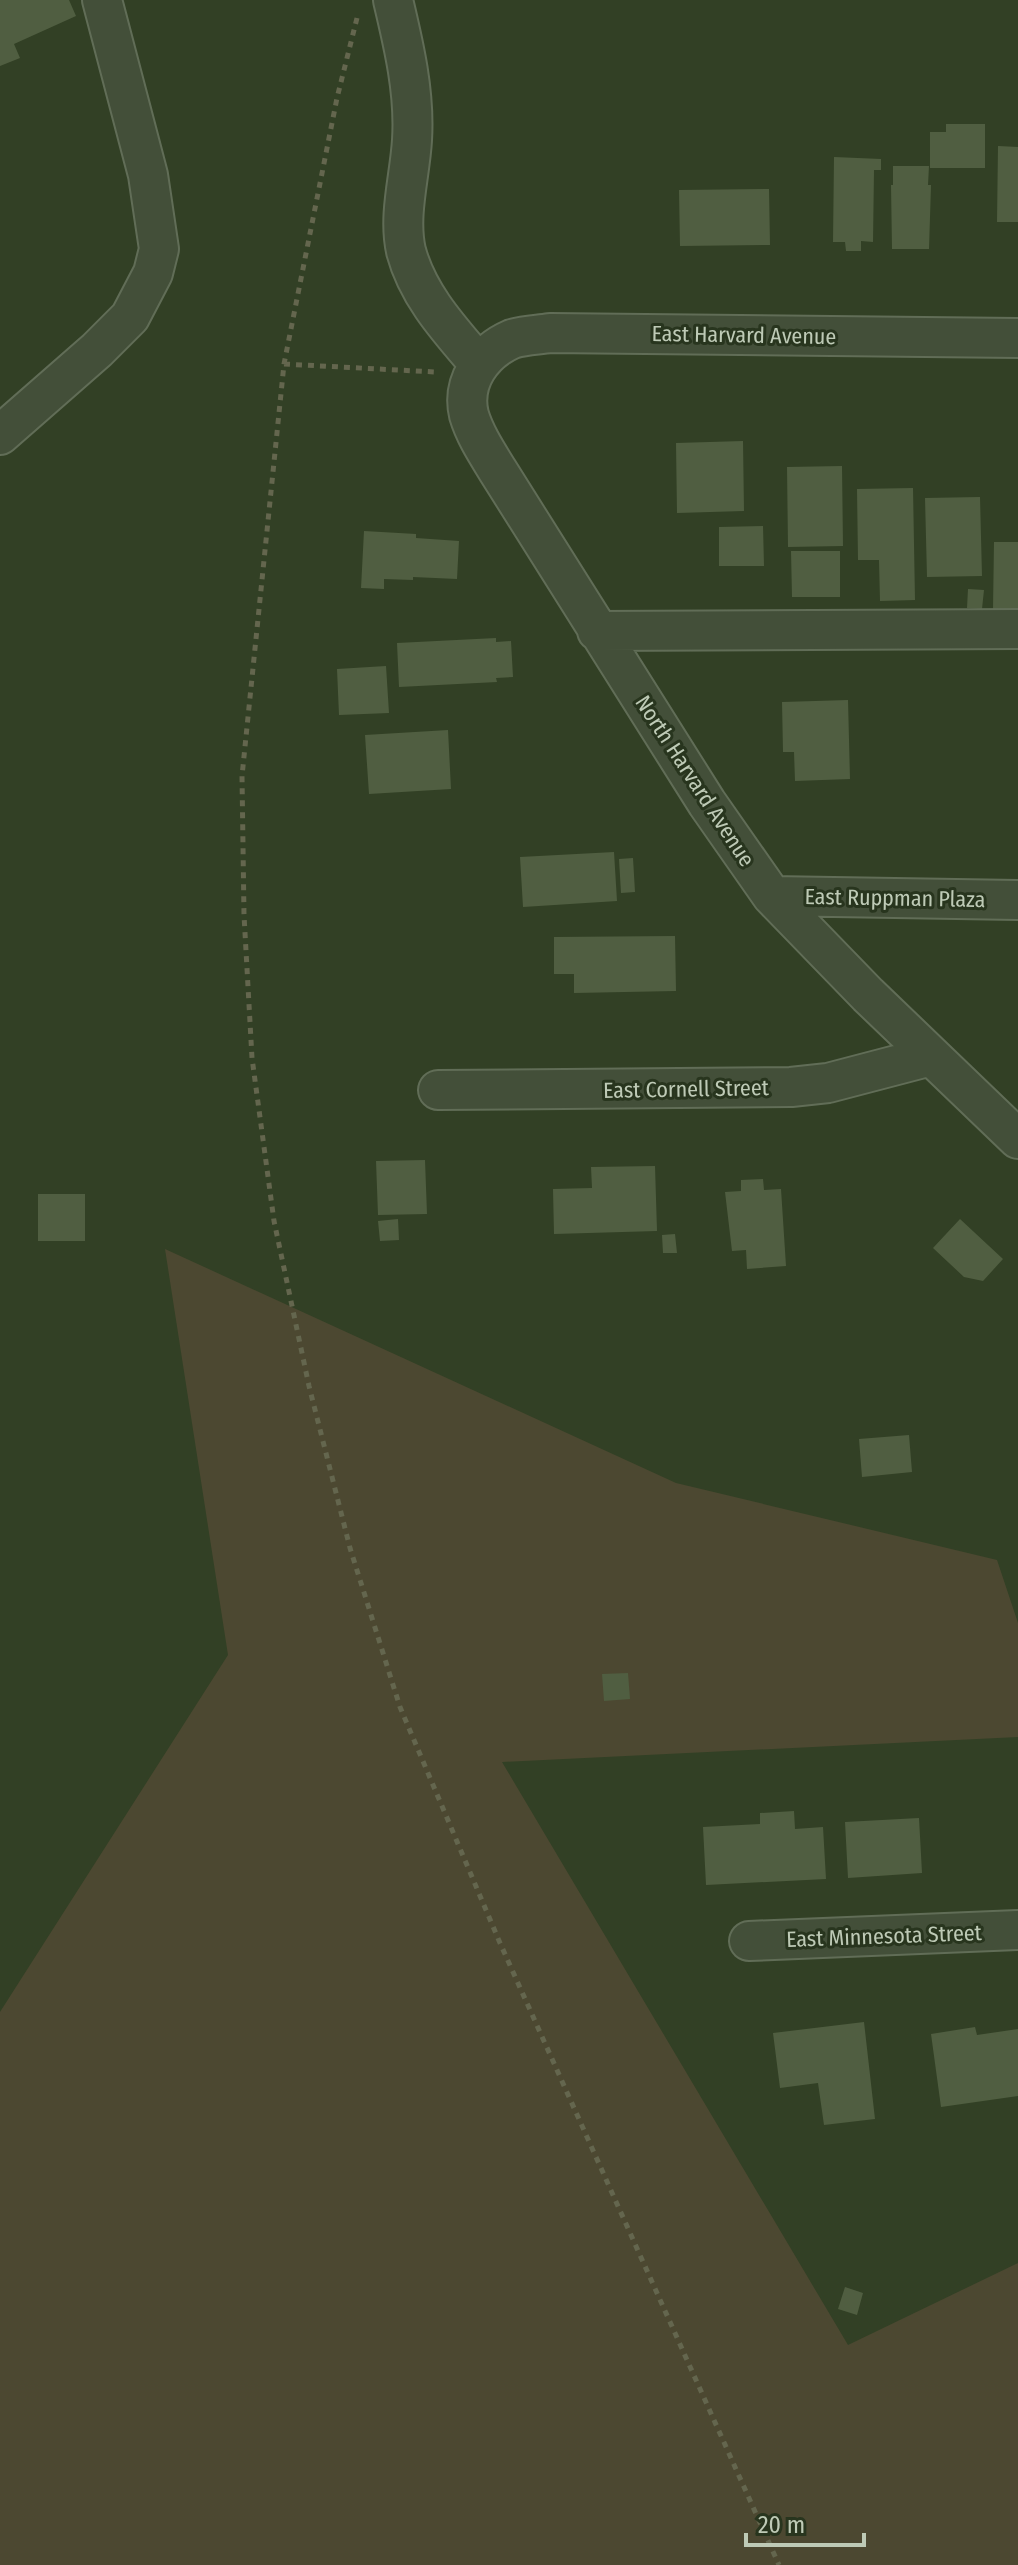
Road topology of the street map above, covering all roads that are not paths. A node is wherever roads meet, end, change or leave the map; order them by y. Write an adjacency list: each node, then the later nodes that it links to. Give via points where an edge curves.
1 (102, 0): 5 (street, via 148,175 159,249 130,317)
2 (376, 4): 4 (street, via 408,63 411,123 403,223 407,252 427,302)
3 (1018, 338): 4 (street, East Harvard Avenue, via 550,333 511,340)
4 (476, 369): 7 (street, North Harvard Avenue, via 467,403 481,443)
5 (0, 435)
6 (1018, 629): 7 (street)
7 (597, 631): 8 (street, North Harvard Avenue)
8 (772, 896): 9 (street, East Ruppman Plaza); 10 (street, North Harvard Avenue)
9 (1018, 900)
10 (931, 1056): 11 (street, East Cornell Street, via 828,1083 791,1087); 12 (street, North Harvard Avenue)
11 (438, 1090)
12 (1018, 1139)
13 (1018, 1930): 14 (street, East Minnesota Street)
14 (749, 1941)

